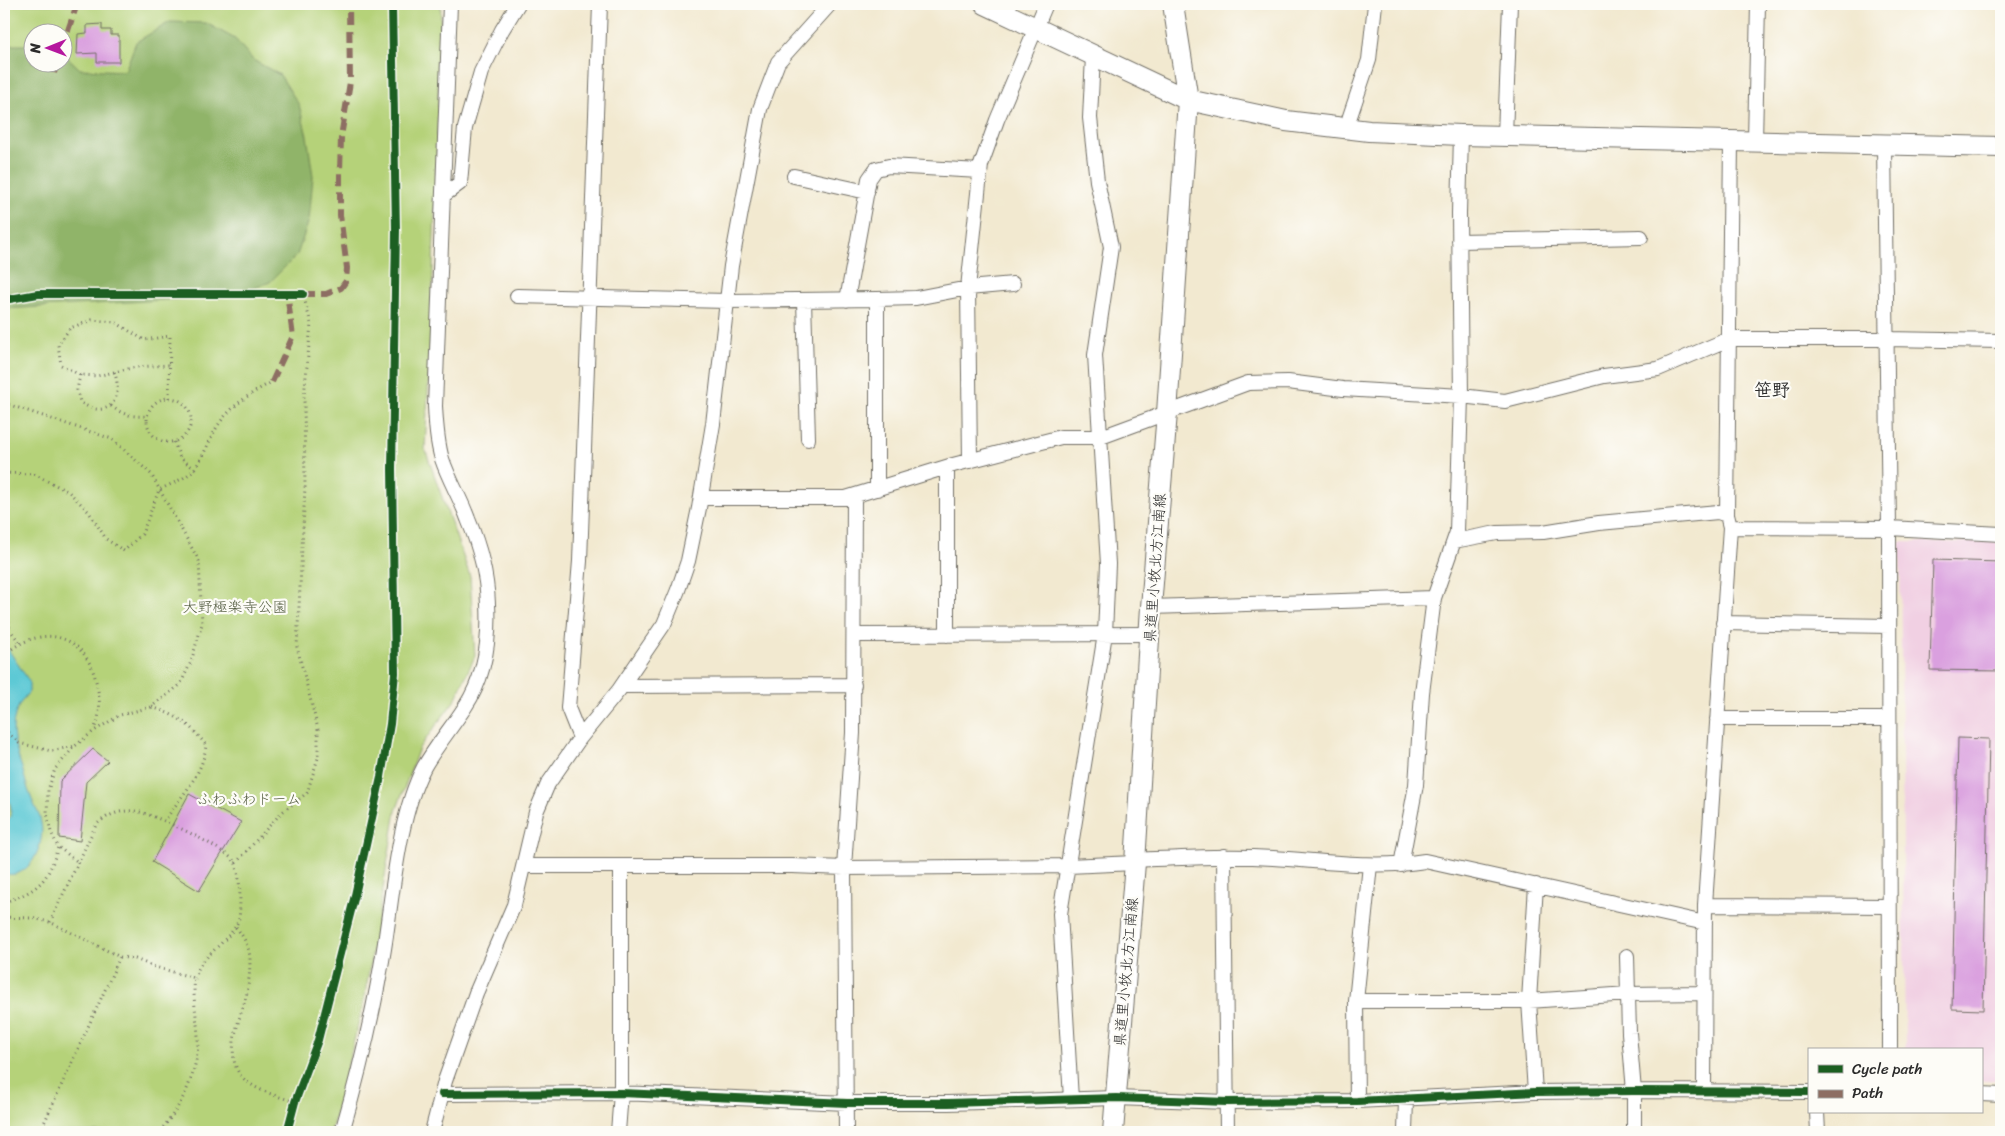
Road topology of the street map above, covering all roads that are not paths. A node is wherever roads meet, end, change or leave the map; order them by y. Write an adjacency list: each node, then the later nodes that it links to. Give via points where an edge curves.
1 (450, 4): 24 (street)
2 (518, 4): 24 (street, via 481,72 465,128 460,183)
3 (600, 4): 30 (street)
4 (830, 4): 34 (street, via 778,62 760,109)
5 (985, 4): 11 (main road)
6 (1046, 4): 11 (street)
7 (1174, 4): 13 (main road, 県道里小牧北方江南線)
8 (1375, 4): 14 (street, via 1369,60)
9 (1510, 4): 16 (street)
10 (1758, 4): 18 (street)
11 (1035, 29): 12 (main road); 21 (street, via 997,120)
12 (1093, 56): 13 (main road); 40 (street, via 1090,118 1097,181 1111,247 1094,355)
13 (1188, 100): 14 (main road, via 1286,121); 39 (main road, 県道里小牧北方江南線)
14 (1346, 128): 15 (main road)
15 (1461, 135): 16 (main road); 26 (street)
16 (1505, 136): 17 (main road)
17 (1731, 140): 18 (main road); 35 (street)
18 (1755, 140): 19 (main road)
19 (1884, 144): 20 (main road); 36 (street)
20 (2001, 147)
21 (980, 171): 23 (street, via 889,166 876,169 869,179); 28 (street)
22 (794, 176): 23 (street)
23 (867, 192): 33 (street)
24 (444, 194): 97 (street, via 436,434 442,460 469,519 485,573 487,654 467,705 424,767 412,797 404,827 384,953)
25 (1641, 238): 26 (street)
26 (1459, 241): 38 (street)
27 (1013, 284): 28 (street)
28 (968, 288): 31 (street, via 916,298); 42 (street)
29 (517, 296): 30 (street)
30 (590, 297): 34 (street); 63 (street, via 580,560 568,708)
31 (877, 299): 33 (street); 44 (street)
32 (804, 300): 33 (street); 34 (street); 41 (street)
33 (847, 300)
34 (727, 301): 46 (street)
35 (1729, 339): 36 (street); 38 (street, via 1658,369 1604,376 1505,401); 47 (street)
36 (1886, 339): 37 (street); 48 (street)
37 (2001, 341)
38 (1461, 396): 39 (street, via 1343,389 1288,382 1248,382); 50 (street, via 1457,532)
39 (1167, 414): 40 (street); 52 (main road, 県道里小牧北方江南線)
40 (1101, 437): 42 (street, via 1061,438); 56 (street, via 1108,564)
41 (808, 439)
42 (970, 462): 43 (street)
43 (947, 467): 44 (street); 55 (street)
44 (877, 489): 45 (street)
45 (854, 496): 46 (street); 58 (street)
46 (701, 498): 60 (street, via 688,561 664,624)
47 (1729, 521): 48 (street); 50 (street, via 1718,512 1634,519 1543,532 1497,533); 53 (street)
48 (1889, 528): 49 (street); 54 (street)
49 (2001, 534)
50 (1454, 541): 51 (street)
51 (1434, 598): 52 (street); 67 (street, via 1422,692 1416,785)
52 (1151, 608): 57 (main road, 県道里小牧北方江南線)
53 (1723, 623): 54 (street); 61 (street)
54 (1889, 626): 62 (street)
55 (947, 634): 56 (street); 58 (street)
56 (1105, 634): 57 (street); 69 (street)
57 (1149, 634): 65 (main road, 県道里小牧北方江南線)
58 (854, 635): 59 (street)
59 (854, 685): 60 (street); 71 (street, via 854,733)
60 (622, 686): 63 (street)
61 (1717, 718): 62 (street); 73 (street)
62 (1889, 719): 74 (street)
63 (580, 738): 68 (street, via 548,784 536,812)
64 (1224, 856): 65 (street); 66 (street); 94 (street)
65 (1135, 861): 69 (street); 90 (main road, 県道里小牧北方江南線)
66 (1370, 865): 67 (street); 79 (street)
67 (1401, 865): 72 (street, via 1425,861)
68 (524, 866): 70 (street); 87 (street, via 514,904 476,993)
69 (1068, 866): 71 (street); 91 (street, via 1060,914)
70 (621, 867): 71 (street); 86 (street)
71 (844, 868): 95 (street)
72 (1536, 885): 75 (street); 80 (street)
73 (1705, 905): 74 (street); 75 (street)
74 (1889, 906): 81 (street)
75 (1705, 923): 77 (street)
76 (1627, 956): 78 (street)
77 (1704, 993): 78 (street); 83 (street)
78 (1628, 994): 80 (street); 82 (street)
79 (1356, 1001): 80 (street); 93 (street)
80 (1530, 1001): 84 (street)
81 (1890, 1048)
82 (1634, 1091): 83 (street); 84 (street); 104 (street)
83 (1704, 1091): 85 (street)
84 (1536, 1092): 92 (street)
85 (1808, 1092)
86 (621, 1093): 87 (street); 95 (street); 99 (street)
87 (442, 1094): 98 (street)
88 (1982, 1094): 89 (street)
89 (2001, 1095)
90 (1116, 1098): 91 (street); 94 (street); 101 (main road, 県道里小牧北方江南線)
91 (1071, 1099): 95 (street)
92 (1406, 1099): 93 (street); 103 (street)
93 (1357, 1101): 94 (street)
94 (1227, 1102): 102 (street)
95 (847, 1103): 100 (street)
96 (1817, 1114): 105 (street)
97 (342, 1132)
98 (432, 1132)
99 (618, 1132)
100 (846, 1132)
101 (1113, 1132)
102 (1226, 1132)
103 (1405, 1132)
104 (1634, 1132)
105 (1818, 1132)

